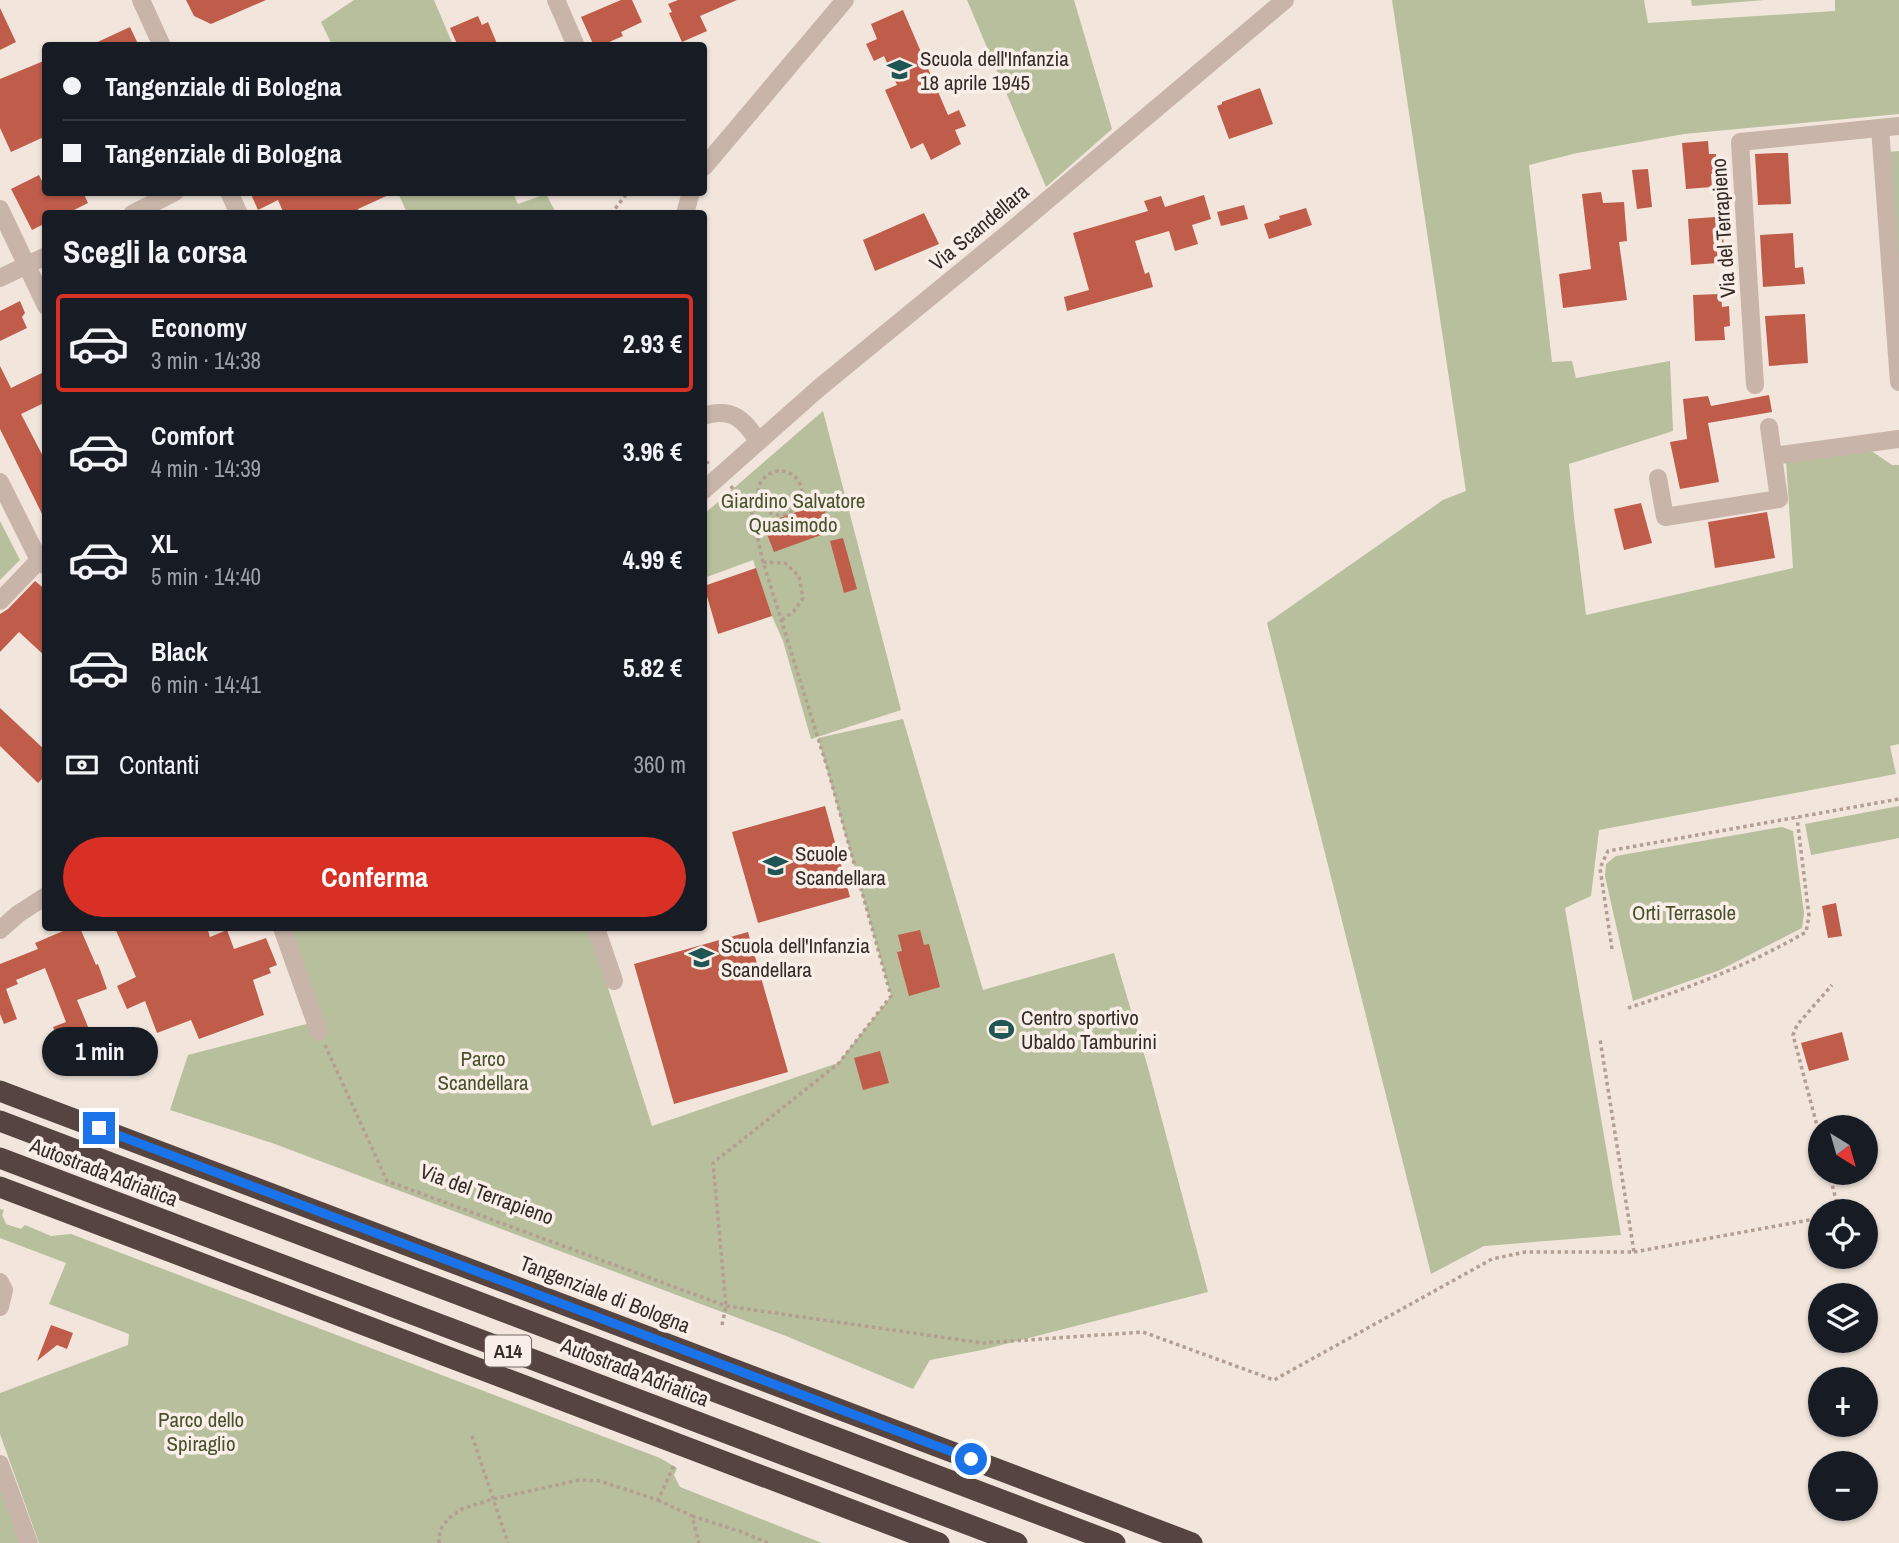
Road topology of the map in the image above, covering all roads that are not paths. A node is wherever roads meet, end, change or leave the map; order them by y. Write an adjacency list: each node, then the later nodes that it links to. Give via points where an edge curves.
1 (141, 0): 5 (street)
2 (556, 0): 6 (street)
3 (845, 0): 9 (street)
4 (1286, 0): 22 (street, Via Scandellara)
5 (160, 42)
6 (574, 42)
7 (1899, 126): 8 (street, Via del Terrapieno)
8 (1880, 128): 17 (street); 18 (street, Via del Terrapieno, via 1740,142)
9 (707, 163)
10 (167, 196): 12 (street)
11 (0, 208): 14 (street)
12 (140, 210)
13 (42, 258): 14 (street)
14 (26, 265): 15 (street); 16 (street)
15 (0, 278)
16 (42, 298)
17 (1899, 382)
18 (1755, 385)
19 (707, 415): 22 (street, via 720,411 736,416)
20 (1769, 427): 23 (street)
21 (1899, 439): 23 (street)
22 (758, 441): 26 (street, Via Scandellara)
23 (1773, 456): 24 (street, via 1779,499 1665,517)
24 (1658, 478)
25 (0, 482): 27 (street)
26 (707, 487)
27 (42, 558)
28 (42, 561): 29 (street)
29 (0, 601)
30 (42, 899): 31 (street)
31 (1, 928)
32 (283, 931): 35 (street)
33 (597, 931): 34 (street)
34 (614, 981)
35 (318, 1032)
36 (0, 1091): 47 (highway, Tangenziale di Bologna)
37 (0, 1121): 46 (highway, Autostrada Adriatica / A14)
38 (0, 1158): 45 (highway, Autostrada Adriatica / A14)
39 (0, 1188): 44 (highway)
40 (0, 1282): 41 (street, via 4,1297)
41 (0, 1307)
42 (0, 1464): 43 (street)
43 (29, 1543)
44 (939, 1543)
45 (1017, 1543)
46 (1115, 1543)
47 (1192, 1543)

